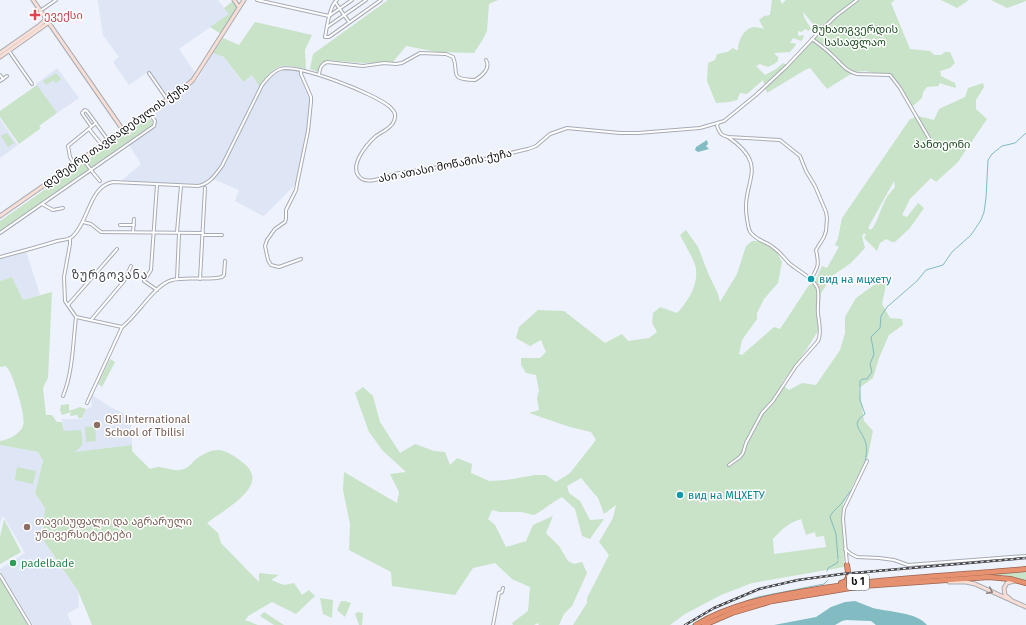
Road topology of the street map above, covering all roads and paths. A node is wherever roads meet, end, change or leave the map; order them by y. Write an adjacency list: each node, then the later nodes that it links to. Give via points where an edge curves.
1 (32, 0): 13 (main road)
2 (56, 0): 13 (street)
3 (234, 0): 11 (main road)
4 (244, 0): 11 (main road, დემეტრე თავდადებულის ქუჩა)
5 (257, 0): 14 (street)
6 (352, 0): 12 (street)
7 (366, 0): 15 (street)
8 (381, 0): 17 (street)
9 (857, 0): 20 (street, ასი ათასი მოწამის ქუჩა)
10 (335, 1): 12 (street); 14 (street)
11 (239, 7): 34 (main road, დემეტრე თავდადებულის ქუჩა, via 197,76)
12 (339, 9): 14 (street); 15 (street)
13 (40, 11): 16 (main road)
14 (329, 16): 19 (street)
15 (344, 16): 17 (street); 19 (street)
16 (46, 19): 18 (main road); 21 (main road)
17 (349, 22): 19 (street, via 329,37 325,37)
18 (48, 23): 21 (main road); 40 (main road)
19 (327, 27)
20 (812, 39): 37 (street, ასი ათასი მოწამის ქუჩა, via 756,95); 43 (street, via 852,72 890,75)
21 (12, 46): 22 (main road); 23 (main road)
22 (9, 50): 24 (main road); 33 (street)
23 (0, 53)
24 (0, 56)
25 (486, 60): 29 (street, via 487,69 475,80 458,77 452,57 438,53 420,53 396,64 363,66 327,62 321,66)
26 (301, 70): 29 (street, ასი ათასი მოწამის ქუჩა); 50 (street, ასი ათასი მოწამის ქუჩა, via 284,68 274,72 262,85 222,166 214,177 204,185); 68 (street, via 311,97 308,131 297,184 286,210 285,222 275,229 266,240 265,246 271,265 279,267)
27 (149, 73): 34 (street)
28 (0, 75): 31 (street)
29 (319, 75): 37 (street, ასი ათასი მოწამის ქუჩა, via 378,100 394,112 395,118 391,125 373,140 357,162 358,175 367,181 528,150 550,134 567,128 638,133 700,128)
30 (7, 76): 31 (street)
31 (3, 79): 32 (street)
32 (0, 81)
33 (32, 84)
34 (167, 99): 35 (main road, დემეტრე თავდადებულის ქუჩა)
35 (148, 112): 40 (main road, დემეტრე თავდადებულის ქუჩა); 47 (street, დემეტრე თავდადებულის ქუჩა, via 155,121 154,126)
36 (96, 123): 38 (street); 38 (street, via 87,111 83,112); 42 (street)
37 (719, 123): 41 (street, via 717,126 720,134)
38 (91, 126): 39 (street)
39 (88, 129): 44 (street); 46 (street, via 68,146)
40 (123, 130): 42 (main road, დემეტრე თავდადებულის ქუჩა)
41 (728, 137): 72 (street, via 742,147 753,167 746,198 750,231 758,240 774,248); 72 (street, via 780,140 800,156 827,218 824,237 816,250 818,267)
42 (108, 140): 44 (main road, დემეტრე თავდადებულის ქუჩა)
43 (930, 140)
44 (102, 145): 45 (main road, დემეტრე თავდადებულის ქუჩა)
45 (82, 158): 46 (main road, დემეტრე თავდადებულის ქუჩა); 47 (street)
46 (74, 164): 54 (main road, დემეტრე თავდადებულის ქუჩა)
47 (91, 170): 48 (street); 52 (street, დემეტრე თავდადებულის ქუჩა)
48 (100, 181)
49 (157, 185): 50 (street, ასი ათასი მოწამის ქუჩა); 56 (street, ასი ათასი მოწამის ქუჩა, via 106,183 97,192); 60 (street)
50 (180, 186): 62 (street)
51 (206, 188): 63 (street)
52 (42, 204): 53 (street, via 53,210); 61 (street, დემეტრე თავდადებულის ქუჩა)
53 (63, 208)
54 (0, 216)
55 (134, 219): 58 (street)
56 (83, 222): 59 (street, via 91,224 101,232); 65 (street, ასი ათასი მოწამის ქუჩა)
57 (120, 225): 58 (street)
58 (134, 225): 59 (street)
59 (133, 232): 60 (street)
60 (154, 232): 62 (street); 74 (street, via 151,270 144,281)
61 (0, 233)
62 (178, 233): 63 (street); 73 (street)
63 (203, 234): 64 (street); 71 (street)
64 (222, 235)
65 (70, 238): 67 (street); 75 (street, via 64,277 65,301)
66 (117, 249): 75 (street)
67 (0, 257)
68 (301, 259)
69 (225, 261): 71 (street, via 222,277)
70 (131, 266): 77 (street, via 124,281)
71 (200, 279): 73 (street)
72 (811, 279): 82 (street, via 818,290 821,336 762,413 746,443 744,453)
73 (177, 280): 74 (street, via 169,281)
74 (157, 290): 78 (street)
75 (68, 305): 76 (street)
76 (76, 317): 77 (street); 79 (street, via 70,370)
77 (91, 320): 78 (street)
78 (122, 327): 80 (street)
79 (63, 396)
80 (87, 403)
81 (867, 461): 83 (street, via 844,509)
82 (729, 465)
83 (845, 549): 84 (street, via 857,557 894,560 908,565); 85 (street)
84 (1026, 556)
85 (847, 565): 88 (highway)
86 (1026, 569): 89 (highway, ს 1)
87 (0, 575): 96 (street)
88 (848, 576): 89 (highway); 92 (highway, via 846,581)
89 (858, 582): 92 (highway, ს 1)
90 (931, 582): 91 (highway, ს 1, via 998,577); 94 (main road, one-way to 94, via 969,583); 99 (highway, ს 1, via 862,586 778,599 744,608)
91 (1026, 583): 94 (main road, via 1013,581 1006,585 1004,593)
92 (832, 586): 98 (highway, ს 1, via 756,601)
93 (503, 588): 97 (street, via 499,593)
94 (1013, 601): 95 (main road)
95 (1026, 607)
96 (30, 625)
97 (493, 625)
98 (696, 625)
99 (704, 625)

